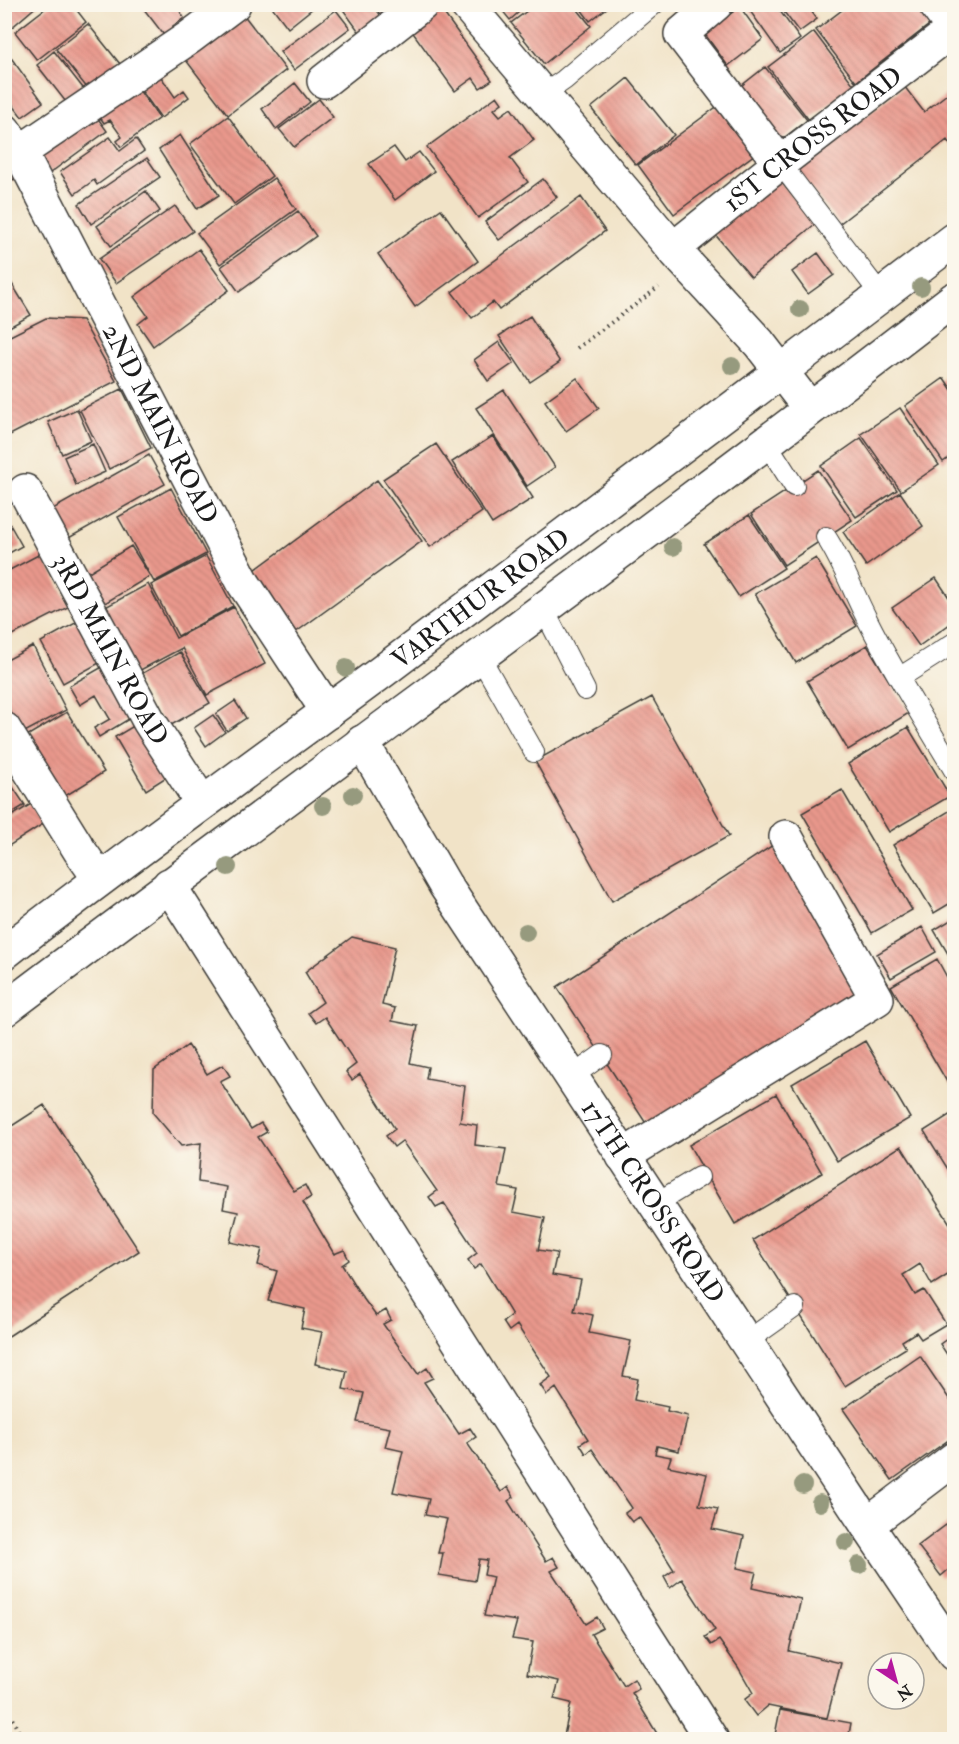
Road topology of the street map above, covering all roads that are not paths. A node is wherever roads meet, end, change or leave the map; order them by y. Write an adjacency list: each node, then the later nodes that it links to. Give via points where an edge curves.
1 (234, 4): 10 (street, via 190,37)
2 (422, 4): 8 (street)
3 (466, 4): 9 (street)
4 (654, 4): 9 (lane)
5 (716, 4): 11 (street, via 681,34)
6 (935, 4): 7 (street)
7 (954, 30): 11 (street, 1ST CROSS ROAD)
8 (324, 81)
9 (544, 94): 13 (street)
10 (12, 141): 27 (street, 2ND MAIN ROAD, via 244,584)
11 (780, 163): 13 (street, 1ST CROSS ROAD); 14 (lane)
12 (954, 240): 14 (street, VARTHUR ROAD)
13 (680, 256): 16 (street)
14 (881, 295): 16 (street, VARTHUR ROAD)
15 (954, 299): 17 (street, VARTHUR ROAD)
16 (782, 370): 17 (street); 27 (street, VARTHUR ROAD)
17 (810, 409): 18 (street, VARTHUR ROAD)
18 (766, 442): 19 (lane); 22 (street, VARTHUR ROAD)
19 (794, 486)
20 (25, 491): 32 (street, 3RD MAIN ROAD, via 149,721)
21 (826, 537): 25 (lane)
22 (543, 608): 24 (street, VARTHUR ROAD); 26 (lane)
23 (954, 643): 25 (lane)
24 (479, 656): 29 (street, VARTHUR ROAD); 30 (lane)
25 (899, 678): 31 (lane)
26 (585, 690)
27 (328, 712): 32 (street, VARTHUR ROAD)
28 (4, 729): 34 (street)
29 (362, 742): 35 (street, VARTHUR ROAD); 39 (street, 17TH CROSS ROAD, via 445,885)
30 (534, 752)
31 (954, 770)
32 (202, 803): 34 (street, VARTHUR ROAD)
33 (786, 837): 40 (street, via 877,999)
34 (99, 878): 36 (street, VARTHUR ROAD)
35 (169, 885): 37 (street, VARTHUR ROAD); 48 (street)
36 (4, 953)
37 (4, 1010)
38 (602, 1055): 39 (lane)
39 (572, 1077): 40 (street, 17TH CROSS ROAD)
40 (623, 1156): 42 (street, 17TH CROSS ROAD)
41 (699, 1177): 42 (lane)
42 (655, 1204): 44 (street, 17TH CROSS ROAD)
43 (795, 1307): 44 (lane)
44 (746, 1342): 46 (street, 17TH CROSS ROAD)
45 (954, 1460): 46 (street)
46 (867, 1525): 47 (street, 17TH CROSS ROAD)
47 (954, 1654)
48 (712, 1740)

